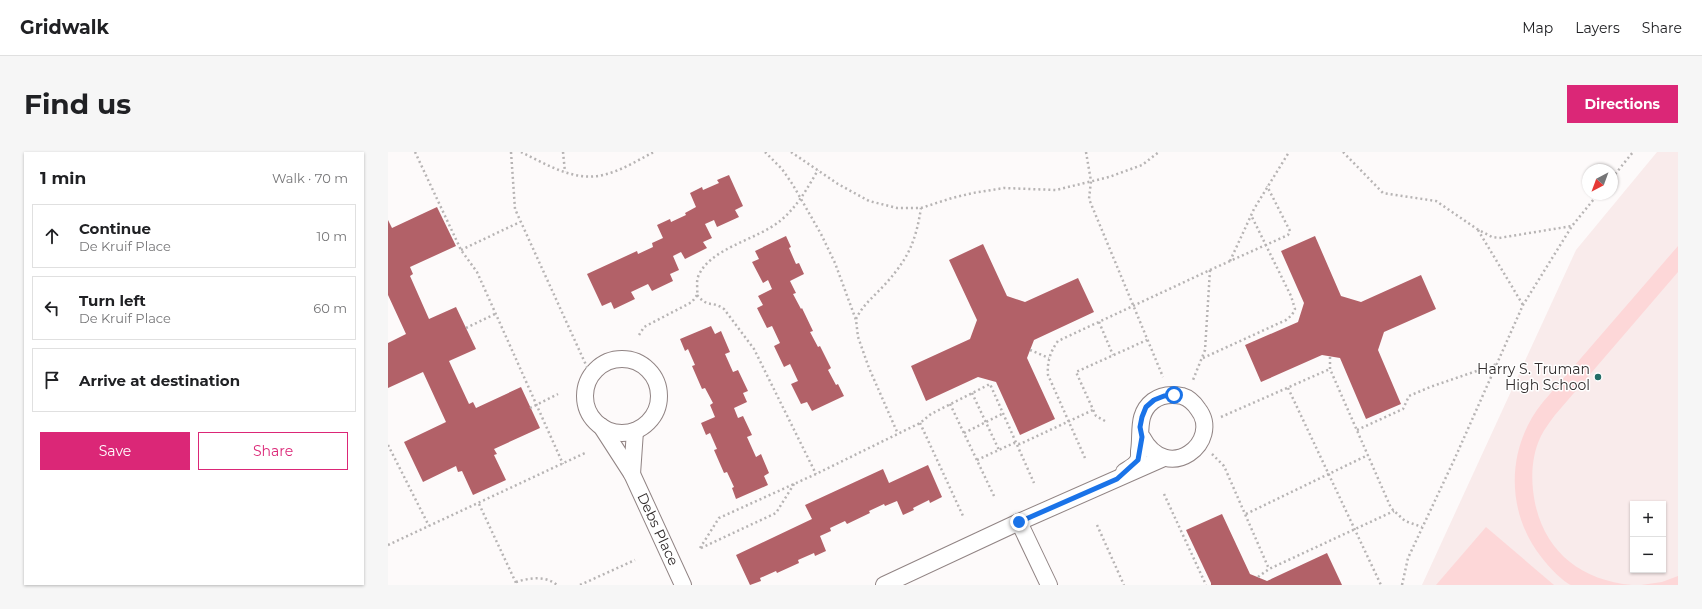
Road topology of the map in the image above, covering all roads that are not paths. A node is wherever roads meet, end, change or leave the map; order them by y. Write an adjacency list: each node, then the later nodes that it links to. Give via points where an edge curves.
1 (601, 426): 2 (street, via 611,432); 2 (street, Debs Place, via 588,408 587,386 600,367 611,361 623,359 647,368 655,379 659,391 659,404 654,416 646,425); 5 (street, Debs Place)
2 (635, 431): 5 (street, Debs Place)
3 (1142, 437): 4 (street, via 1154,454); 4 (street, via 1142,417 1146,407 1154,400 1164,396 1179,396 1194,403 1204,422 1200,442 1194,451 1184,457); 6 (street, via 1138,460)
4 (1164, 458): 6 (street)
5 (632, 474): 8 (street, Debs Place)
6 (1117, 479): 7 (street)
7 (1019, 522): 9 (street); 10 (street)
8 (683, 585)
9 (884, 585)
10 (1049, 585)

